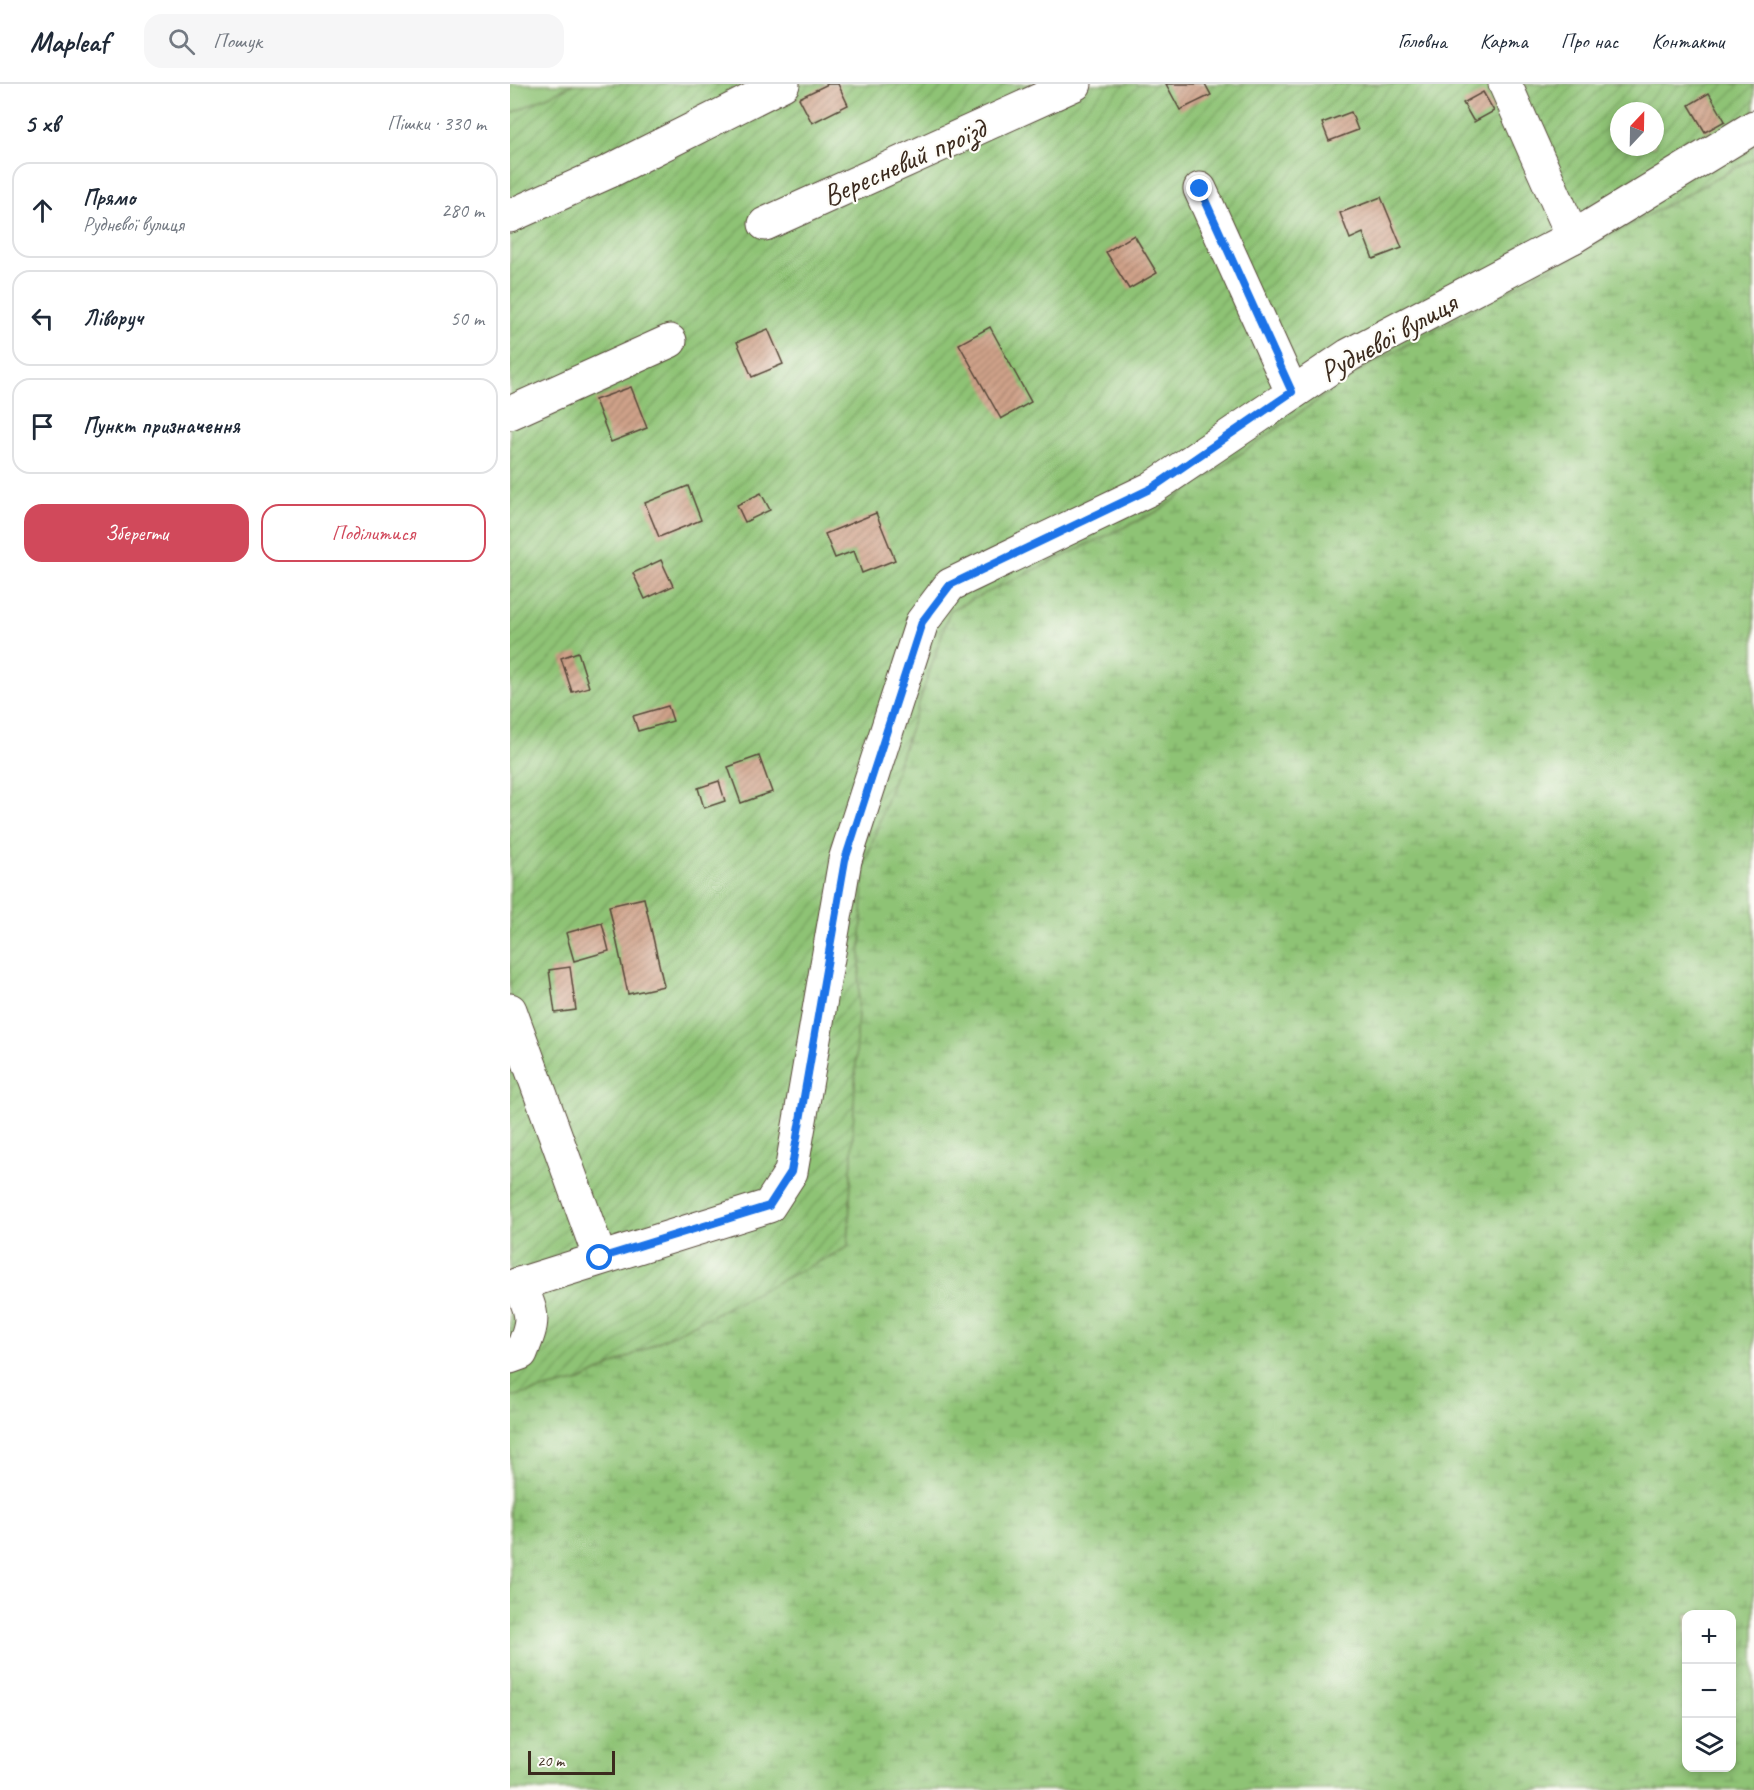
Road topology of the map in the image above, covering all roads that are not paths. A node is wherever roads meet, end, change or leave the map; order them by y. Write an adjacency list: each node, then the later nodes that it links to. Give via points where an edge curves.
1 (783, 84): 6 (street, via 608,172)
2 (1075, 84): 7 (street, Вересневий проїзд)
3 (1505, 84): 8 (street)
4 (1754, 127): 8 (street, Руднєвої вулиця)
5 (1200, 189): 10 (street)
6 (510, 216)
7 (765, 224)
8 (1574, 237): 10 (street, Руднєвої вулиця, via 1349,355)
9 (670, 341): 11 (street)
10 (1292, 392): 13 (street, Руднєвої вулиця, via 1152,488 950,585 922,622 845,860 791,1172 769,1206)
11 (510, 412)
12 (511, 1019): 13 (street)
13 (600, 1258): 14 (street, Руднєвої вулиця)
14 (515, 1286): 15 (street, via 532,1312 531,1329 520,1353)
15 (510, 1357)

